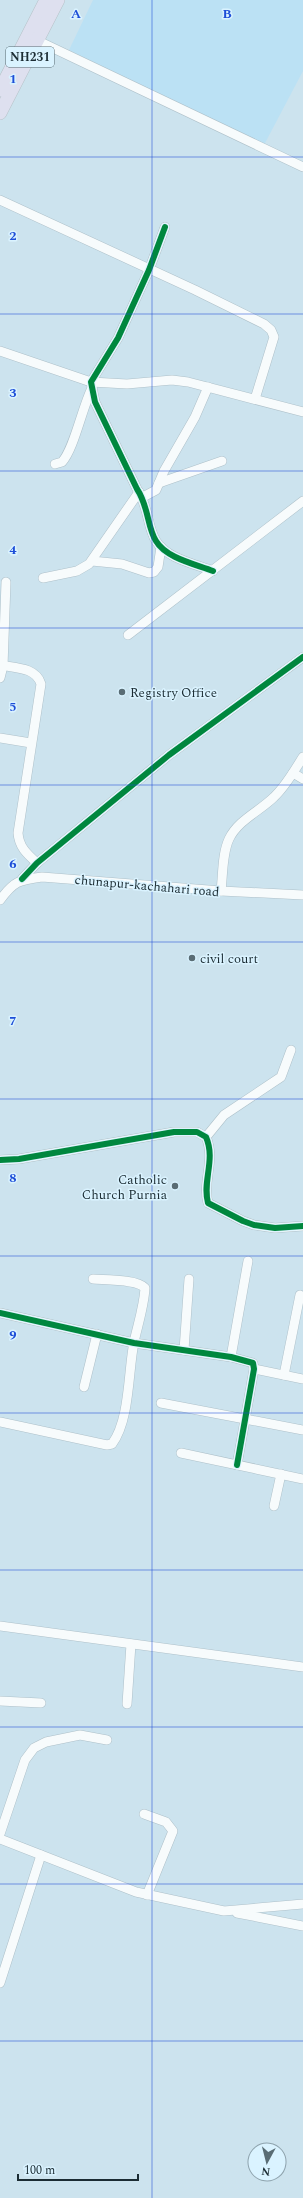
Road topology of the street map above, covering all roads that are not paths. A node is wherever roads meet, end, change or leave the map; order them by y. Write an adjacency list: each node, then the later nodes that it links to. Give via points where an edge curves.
1 (46, 0): 3 (highway, NH231)
2 (58, 0): 3 (highway, NH231)
3 (33, 38): 4 (highway, NH231); 5 (highway, NH231); 6 (street)
4 (0, 90)
5 (0, 113)
6 (303, 168)
7 (0, 200): 9 (street)
8 (165, 227): 9 (street)
9 (149, 270): 11 (street, via 118,338); 13 (street, via 264,324 271,330 274,337 271,352)
10 (0, 351): 11 (street)
11 (91, 385): 12 (street, via 172,380); 16 (street, via 68,453 62,462); 18 (street, via 95,402)
12 (208, 387): 13 (street); 17 (street)
13 (255, 399): 14 (street)
14 (303, 412)
15 (222, 461): 17 (street)
16 (55, 464)
17 (159, 482): 18 (street, via 153,493)
18 (141, 494): 20 (street, via 155,540); 21 (street)
19 (303, 501): 22 (street)
20 (161, 548): 21 (street, via 158,567 149,573 122,564); 22 (street)
21 (92, 561): 23 (street, via 77,571)
22 (213, 571): 26 (street)
23 (43, 578)
24 (6, 582): 25 (street)
25 (2, 627): 28 (street)
26 (128, 635)
27 (303, 657): 35 (street, via 174,751)
28 (2, 665): 29 (street); 31 (street, via 31,671 41,684)
29 (0, 678)
30 (0, 738): 31 (street)
31 (31, 743): 35 (street, via 18,833 23,850)
32 (303, 757): 33 (street)
33 (293, 773): 34 (street); 37 (street, via 274,797 241,823 229,839)
34 (303, 779)
35 (37, 863): 36 (street)
36 (22, 879): 37 (street, chunapur-kachahari road, via 42,876); 39 (street, chunapur-kachahari road, via 11,885)
37 (221, 891): 38 (street, chunapur-kachahari road)
38 (303, 895)
39 (0, 900)
40 (291, 1050): 41 (street, via 281,1077 224,1115)
41 (206, 1136): 42 (street, via 197,1132 174,1132 19,1159); 43 (street, via 211,1159 208,1203 254,1225 275,1228)
42 (0, 1160)
43 (303, 1226)
44 (248, 1261): 52 (street)
45 (189, 1278): 51 (street)
46 (93, 1279): 50 (street, via 134,1282 146,1288)
47 (300, 1295): 54 (street)
48 (0, 1313): 49 (street)
49 (97, 1334): 50 (street); 56 (street)
50 (134, 1343): 51 (street); 59 (street, via 123,1415 112,1444 98,1444)
51 (184, 1350): 52 (street)
52 (231, 1357): 53 (street, via 253,1363)
53 (254, 1370): 54 (street); 58 (street)
54 (284, 1375): 55 (street)
55 (303, 1379)
56 (84, 1387)
57 (162, 1403): 58 (street)
58 (245, 1418): 60 (street); 62 (street)
59 (0, 1422)
60 (303, 1430)
61 (181, 1453): 62 (street)
62 (237, 1465): 63 (street)
63 (281, 1474): 64 (street); 65 (street)
64 (303, 1479)
65 (274, 1506)
66 (0, 1626): 67 (street)
67 (132, 1644): 68 (street); 71 (street)
68 (303, 1668)
69 (0, 1701): 70 (street)
70 (41, 1703)
71 (128, 1704)
72 (107, 1740): 74 (street, via 80,1735 46,1742 34,1748 25,1760)
73 (144, 1814): 77 (street, via 166,1822 173,1831)
74 (0, 1834)
75 (0, 1839): 76 (street)
76 (41, 1855): 77 (street); 81 (street)
77 (147, 1895): 79 (street)
78 (303, 1904): 79 (street)
79 (224, 1910): 80 (street)
80 (303, 1926)
81 (0, 1983)

